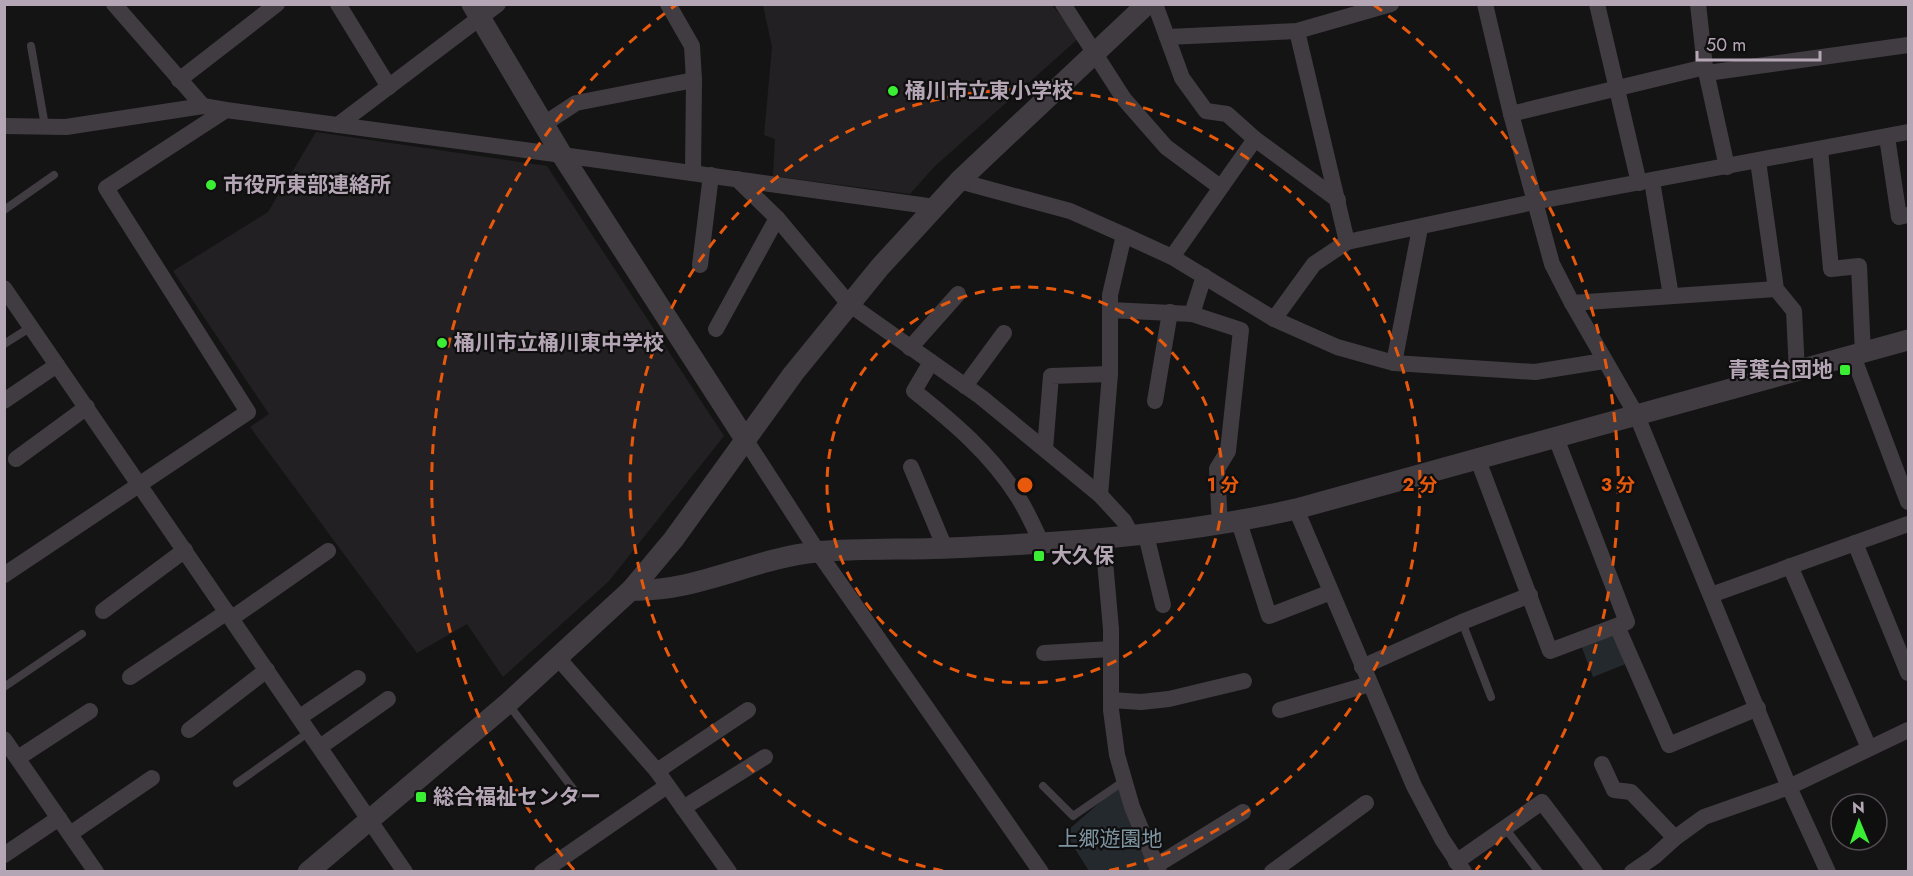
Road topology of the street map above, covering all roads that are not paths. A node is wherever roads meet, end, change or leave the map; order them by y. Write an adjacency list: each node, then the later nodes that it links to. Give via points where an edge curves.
1 (114, 4): 20 (street)
2 (277, 4): 20 (street)
3 (338, 4): 22 (street)
4 (498, 4): 13 (street)
5 (668, 4): 21 (street, via 692,46)
6 (1063, 4): 18 (street)
7 (1147, 4): 18 (street)
8 (1155, 4): 15 (street)
9 (1391, 4): 14 (street)
10 (1485, 4): 26 (street)
11 (1597, 4): 23 (street)
12 (1698, 4): 19 (street)
13 (476, 11): 22 (street); 28 (street)
14 (1297, 31): 15 (street); 45 (street)
15 (1167, 37): 33 (street, via 1182,78 1206,111 1227,114)
16 (1908, 45): 19 (street)
17 (31, 46): 30 (lane)
18 (1095, 52): 42 (street); 44 (street, via 1124,99 1166,147)
19 (1706, 70): 23 (street); 37 (street)
20 (178, 80): 24 (street)
21 (694, 80): 28 (street, via 576,103); 38 (street)
22 (389, 87): 27 (street)
23 (1616, 89): 26 (street); 43 (street)
24 (203, 106): 25 (street); 30 (street, via 66,127)
25 (225, 110): 27 (street); 91 (street, via 106,188 248,412)
26 (1511, 114): 46 (street)
27 (338, 124): 35 (street)
28 (544, 124): 35 (street)
29 (4, 126): 30 (street)
30 (45, 126)
31 (1908, 132): 32 (street)
32 (1887, 137): 34 (street); 49 (street, via 1899,217)
33 (1255, 139): 44 (street); 45 (street)
34 (1820, 149): 36 (street); 73 (street, via 1831,269 1859,266)
35 (562, 155): 38 (street); 86 (street)
36 (1758, 161): 37 (street); 58 (street)
37 (1727, 167): 43 (street)
38 (693, 173): 40 (street)
39 (54, 175): 48 (lane)
40 (711, 176): 41 (street); 55 (street)
41 (737, 179): 47 (street); 50 (street)
42 (959, 181): 47 (street); 52 (street, via 1070,211)
43 (1646, 182): 46 (street); 60 (street)
44 (1220, 187): 54 (street)
45 (1338, 200): 53 (street)
46 (1534, 202): 51 (street); 61 (street, via 1552,264)
47 (935, 207): 62 (street)
48 (4, 210)
49 (1908, 214)
50 (777, 218): 62 (street); 68 (street)
51 (1420, 228): 53 (street); 76 (street)
52 (1125, 235): 54 (street); 63 (street)
53 (1347, 242): 66 (street, via 1314,264)
54 (1172, 257): 56 (street)
55 (700, 265)
56 (1204, 276): 65 (street); 66 (street)
57 (4, 288): 67 (street)
58 (1776, 289): 60 (street); 78 (street, via 1794,311)
59 (958, 294): 72 (street)
60 (1671, 296): 61 (street)
61 (1572, 303): 74 (street)
62 (849, 304): 72 (street); 86 (street)
63 (1110, 310): 64 (street); 79 (street)
64 (1170, 312): 65 (street); 82 (street)
65 (1192, 314): 95 (street, via 1242,330 1228,451 1217,469)
66 (1274, 319): 76 (street, via 1338,347)
67 (31, 327): 71 (lane); 77 (street)
68 (716, 329)
69 (1004, 333): 80 (street)
70 (1908, 340): 73 (street)
71 (4, 344)
72 (910, 348): 75 (street)
73 (1858, 355): 78 (street); 93 (street)
74 (1604, 361): 76 (street, via 1535,372); 84 (street)
75 (931, 362): 80 (street); 99 (street, via 914,391 984,452 1019,497)
76 (1394, 363)
77 (57, 364): 81 (street); 83 (street)
78 (1797, 372): 84 (street)
79 (1110, 374): 87 (street, via 1051,376); 92 (street)
80 (965, 386): 87 (street)
81 (4, 401)
82 (1155, 401)
83 (87, 407): 88 (street); 91 (street)
84 (1636, 416): 85 (street); 110 (street)
85 (1556, 438): 89 (street); 115 (street, via 1627,622)
86 (745, 439): 104 (street); 107 (street, via 673,540)
87 (1045, 449): 92 (street)
88 (16, 459)
89 (1478, 460): 94 (street); 109 (street)
90 (911, 467): 101 (street)
91 (139, 484): 102 (street); 106 (street)
92 (1100, 495): 97 (street)
93 (1908, 502)
94 (1296, 509): 95 (street); 108 (street)
95 (1229, 524): 97 (street); 108 (street, via 1269,616)
96 (1908, 524): 100 (street)
97 (1139, 536): 98 (street); 111 (street)
98 (1103, 539): 99 (street); 117 (street)
99 (1041, 543): 101 (street)
100 (1855, 543): 105 (street); 122 (street)
101 (945, 548): 104 (street)
102 (185, 550): 112 (street); 113 (street)
103 (328, 551): 113 (street)
104 (818, 552): 107 (street, via 789,556 675,588); 170 (street)
105 (1790, 566): 110 (street); 142 (street)
106 (4, 575)
107 (631, 590): 119 (street)
108 (1331, 592): 120 (street)
109 (1530, 595): 114 (street); 115 (street, via 1550,651)
110 (1711, 595): 132 (street)
111 (1163, 605)
112 (104, 611)
113 (230, 615): 121 (street); 123 (street)
114 (1462, 622): 120 (street); 128 (lane)
115 (1617, 626): 132 (street, via 1669,746)
116 (82, 634): 127 (lane)
117 (1111, 649): 118 (street); 130 (street)
118 (1044, 653)
119 (558, 658): 131 (street); 146 (street)
120 (1362, 667): 126 (street)
121 (267, 670): 136 (street); 137 (street)
122 (1908, 673)
123 (130, 677)
124 (358, 678): 136 (street)
125 (1244, 681): 130 (street, via 1169,699)
126 (1370, 684): 134 (street); 163 (street, via 1414,786)
127 (4, 687)
128 (1491, 697)
129 (388, 699): 141 (street)
130 (1111, 700): 148 (street)
131 (508, 704): 153 (lane); 158 (street)
132 (1758, 708): 152 (street)
133 (748, 710): 146 (street)
134 (1280, 710)
135 (90, 711): 144 (street)
136 (300, 717): 139 (street)
137 (189, 730)
138 (1908, 730): 142 (street)
139 (310, 732): 141 (street); 149 (lane)
140 (4, 739): 144 (street)
141 (320, 747): 158 (street)
142 (1869, 748): 152 (street)
143 (765, 757): 155 (street)
144 (18, 758): 157 (street)
145 (1602, 764): 161 (street, via 1614,790 1631,792)
146 (657, 771): 150 (street)
147 (152, 778): 160 (street)
148 (1124, 781): 151 (lane, via 1073,816); 164 (street)
149 (237, 783)
150 (667, 786): 155 (street); 168 (street)
151 (1043, 786)
152 (1789, 787): 161 (street, via 1704,817); 175 (street)
153 (577, 794)
154 (1366, 803): 171 (street)
155 (683, 808): 169 (street)
156 (1243, 812): 164 (street)
157 (59, 818): 160 (street); 162 (street)
158 (369, 820): 166 (street); 167 (street)
159 (1505, 828): 163 (street); 172 (lane); 173 (street, via 1542,802)
160 (70, 834): 165 (street)
161 (1675, 838): 174 (street)
162 (4, 855)
163 (1460, 867)
164 (1158, 868)
165 (96, 872)
166 (308, 872)
167 (405, 872)
168 (542, 872)
169 (729, 872)
170 (1041, 872)
171 (1272, 872)
172 (1539, 872)
173 (1596, 872)
174 (1632, 872)
175 (1828, 872)

